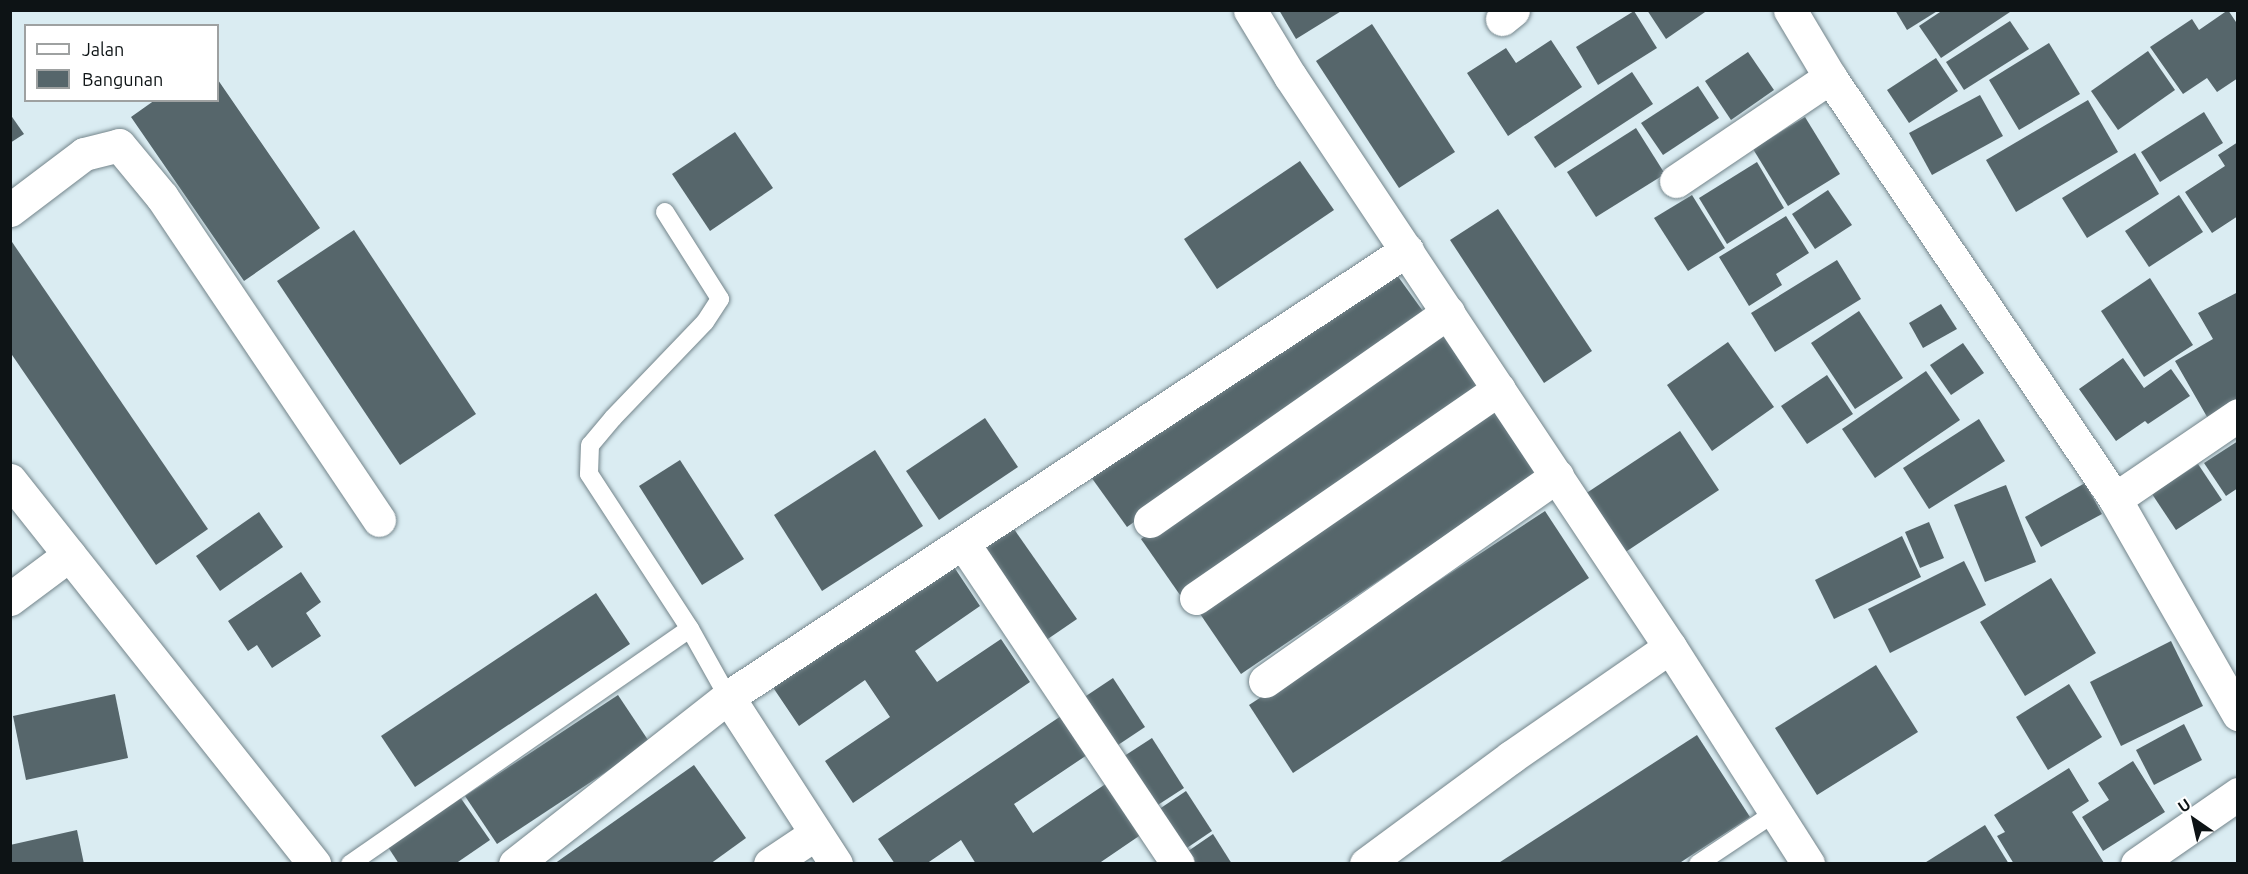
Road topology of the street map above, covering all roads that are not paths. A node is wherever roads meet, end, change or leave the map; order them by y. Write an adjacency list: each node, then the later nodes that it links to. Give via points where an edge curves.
1 (1250, 10): 7 (street)
2 (1790, 10): 3 (street)
3 (1830, 77): 4 (street); 13 (street)
4 (1676, 181)
5 (10, 210): 14 (street, via 84,154 119,145 162,198)
6 (665, 212): 20 (lane, via 720,299 705,322 590,445 589,474)
7 (1407, 250): 8 (street); 16 (street)
8 (1448, 312): 9 (street); 15 (street)
9 (1499, 389): 11 (street); 18 (street)
10 (2238, 415): 13 (street)
11 (1557, 476): 21 (street); 22 (street)
12 (10, 480): 17 (street)
13 (2115, 499): 24 (street)
14 (379, 520)
15 (1150, 521)
16 (963, 543): 23 (street); 34 (street)
17 (69, 555): 19 (street); 29 (street)
18 (1196, 598)
19 (10, 599)
20 (690, 629): 23 (lane); 30 (lane)
21 (1670, 647): 26 (street); 28 (street, via 1511,756)
22 (1265, 681)
23 (728, 697): 27 (street); 31 (street)
24 (2238, 714)
25 (2238, 794): 37 (street)
26 (1776, 812): 35 (lane); 36 (street)
27 (815, 834): 32 (street); 33 (street)
28 (1381, 859)
29 (314, 864)
30 (350, 864)
31 (515, 864)
32 (770, 864)
33 (836, 864)
34 (1178, 864)
35 (1698, 864)
36 (1808, 864)
37 (2137, 864)

